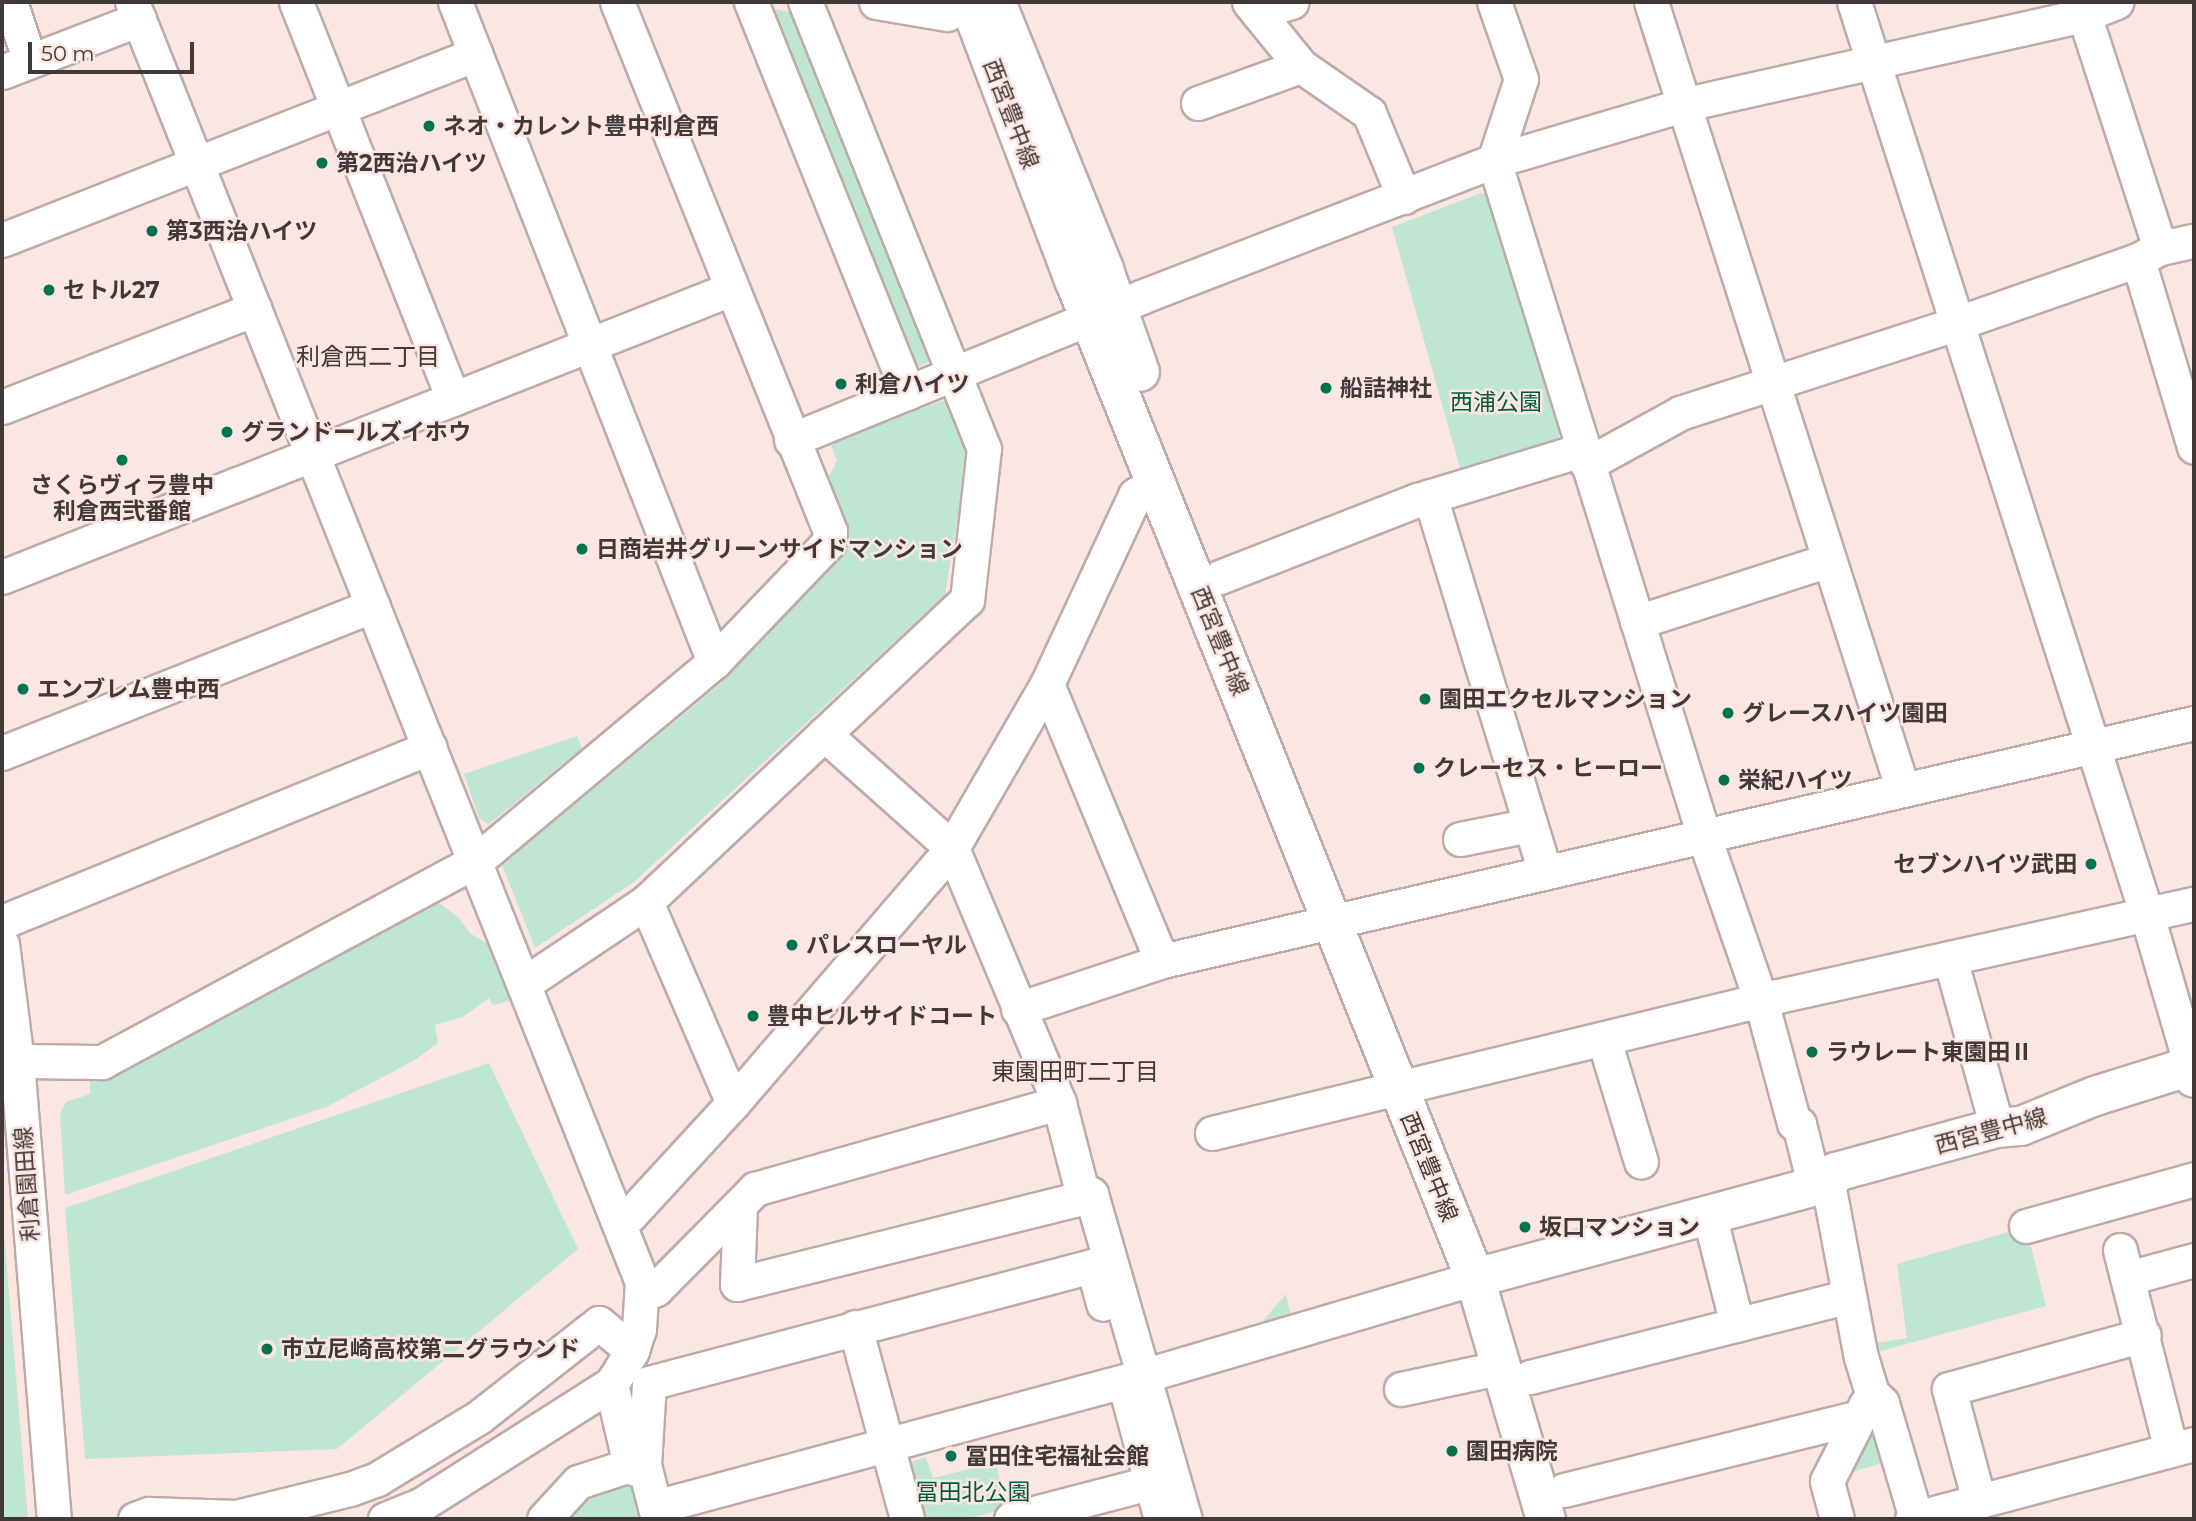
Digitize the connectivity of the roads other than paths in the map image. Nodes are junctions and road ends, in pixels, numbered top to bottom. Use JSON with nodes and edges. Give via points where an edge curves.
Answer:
{"nodes":[{"id":1,"x":10,"y":2,"type":"edge"},
{"id":2,"x":296,"y":2,"type":"edge"},
{"id":3,"x":455,"y":2,"type":"edge"},
{"id":4,"x":617,"y":2,"type":"edge"},
{"id":5,"x":751,"y":2,"type":"edge"},
{"id":6,"x":805,"y":2,"type":"edge"},
{"id":7,"x":876,"y":2,"type":"edge"},
{"id":8,"x":996,"y":2,"type":"edge"},
{"id":9,"x":1016,"y":2,"type":"edge"},
{"id":10,"x":1291,"y":2,"type":"edge"},
{"id":11,"x":1494,"y":2,"type":"edge"},
{"id":12,"x":1651,"y":2,"type":"edge"},
{"id":13,"x":1854,"y":2,"type":"edge"},
{"id":14,"x":2116,"y":2,"type":"edge"},
{"id":15,"x":953,"y":6,"type":"edge"},
{"id":16,"x":1254,"y":7,"type":"edge"},
{"id":17,"x":2082,"y":8,"type":"edge"},
{"id":18,"x":135,"y":10,"type":"edge"},
{"id":19,"x":476,"y":54,"type":"junction"},
{"id":20,"x":1871,"y":60,"type":"junction"},
{"id":21,"x":16,"y":66,"type":"edge"},
{"id":22,"x":1301,"y":66,"type":"junction"},
{"id":23,"x":1198,"y":103,"type":"dead end"},
{"id":24,"x":1686,"y":104,"type":"junction"},
{"id":25,"x":337,"y":107,"type":"junction"},
{"id":26,"x":1054,"y":147,"type":"junction"},
{"id":27,"x":1494,"y":161,"type":"junction"},
{"id":28,"x":197,"y":163,"type":"junction"},
{"id":29,"x":1404,"y":197,"type":"junction"},
{"id":30,"x":2,"y":240,"type":"edge"},
{"id":31,"x":2194,"y":241,"type":"edge"},
{"id":32,"x":2149,"y":254,"type":"junction"},
{"id":33,"x":730,"y":289,"type":"junction"},
{"id":34,"x":255,"y":309,"type":"junction"},
{"id":35,"x":1103,"y":314,"type":"junction"},
{"id":36,"x":1955,"y":324,"type":"junction"},
{"id":37,"x":590,"y":344,"type":"junction"},
{"id":38,"x":955,"y":374,"type":"junction"},
{"id":39,"x":1774,"y":382,"type":"junction"},
{"id":40,"x":908,"y":393,"type":"junction"},
{"id":41,"x":453,"y":399,"type":"junction"},
{"id":42,"x":2,"y":407,"type":"edge"},
{"id":43,"x":791,"y":440,"type":"junction"},
{"id":44,"x":2194,"y":447,"type":"edge"},
{"id":45,"x":313,"y":454,"type":"junction"},
{"id":46,"x":1585,"y":457,"type":"junction"},
{"id":47,"x":1157,"y":482,"type":"junction"},
{"id":48,"x":1430,"y":496,"type":"junction"},
{"id":49,"x":1829,"y":560,"type":"junction"},
{"id":50,"x":2,"y":577,"type":"edge"},
{"id":51,"x":1220,"y":577,"type":"junction"},
{"id":52,"x":373,"y":605,"type":"junction"},
{"id":53,"x":1637,"y":622,"type":"junction"},
{"id":54,"x":715,"y":662,"type":"junction"},
{"id":55,"x":1047,"y":684,"type":"junction"},
{"id":56,"x":2194,"y":723,"type":"edge"},
{"id":57,"x":824,"y":734,"type":"junction"},
{"id":58,"x":430,"y":747,"type":"junction"},
{"id":59,"x":2090,"y":748,"type":"junction"},
{"id":60,"x":2,"y":753,"type":"edge"},
{"id":61,"x":1902,"y":787,"type":"junction"},
{"id":62,"x":1530,"y":825,"type":"junction"},
{"id":63,"x":1704,"y":836,"type":"junction"},
{"id":64,"x":1460,"y":839,"type":"dead end"},
{"id":65,"x":952,"y":848,"type":"junction"},
{"id":66,"x":476,"y":861,"type":"junction"},
{"id":67,"x":1545,"y":873,"type":"junction"},
{"id":68,"x":646,"y":901,"type":"junction"},
{"id":69,"x":2194,"y":904,"type":"edge"},
{"id":70,"x":2147,"y":915,"type":"junction"},
{"id":71,"x":1344,"y":919,"type":"junction"},
{"id":72,"x":2,"y":922,"type":"edge"},
{"id":73,"x":2,"y":944,"type":"edge"},
{"id":74,"x":1950,"y":958,"type":"junction"},
{"id":75,"x":1162,"y":961,"type":"junction"},
{"id":76,"x":525,"y":983,"type":"junction"},
{"id":77,"x":1760,"y":1001,"type":"junction"},
{"id":78,"x":1018,"y":1009,"type":"junction"},
{"id":79,"x":1604,"y":1040,"type":"junction"},
{"id":80,"x":11,"y":1047,"type":"edge"},
{"id":81,"x":2193,"y":1072,"type":"edge"},
{"id":82,"x":1409,"y":1085,"type":"junction"},
{"id":83,"x":733,"y":1103,"type":"junction"},
{"id":84,"x":1059,"y":1103,"type":"junction"},
{"id":85,"x":1997,"y":1128,"type":"junction"},
{"id":86,"x":1212,"y":1133,"type":"dead end"},
{"id":87,"x":1641,"y":1162,"type":"dead end"},
{"id":88,"x":2194,"y":1179,"type":"edge"},
{"id":89,"x":1828,"y":1183,"type":"junction"},
{"id":90,"x":1081,"y":1188,"type":"junction"},
{"id":91,"x":740,"y":1206,"type":"junction"},
{"id":92,"x":1710,"y":1218,"type":"junction"},
{"id":93,"x":620,"y":1220,"type":"junction"},
{"id":94,"x":2026,"y":1226,"type":"dead end"},
{"id":95,"x":2194,"y":1260,"type":"edge"},
{"id":96,"x":1101,"y":1264,"type":"junction"},
{"id":97,"x":1486,"y":1276,"type":"junction"},
{"id":98,"x":643,"y":1294,"type":"junction"},
{"id":99,"x":1849,"y":1296,"type":"junction"},
{"id":100,"x":1737,"y":1325,"type":"junction"},
{"id":101,"x":855,"y":1327,"type":"junction"},
{"id":102,"x":2144,"y":1335,"type":"junction"},
{"id":103,"x":632,"y":1351,"type":"junction"},
{"id":104,"x":1484,"y":1371,"type":"dead end"},
{"id":105,"x":1530,"y":1377,"type":"junction"},
{"id":106,"x":1135,"y":1378,"type":"junction"},
{"id":107,"x":611,"y":1384,"type":"junction"},
{"id":108,"x":1401,"y":1389,"type":"dead end"},
{"id":109,"x":1866,"y":1405,"type":"junction"},
{"id":110,"x":887,"y":1444,"type":"junction"},
{"id":111,"x":2183,"y":1447,"type":"edge"},
{"id":112,"x":1163,"y":1480,"type":"junction"},
{"id":113,"x":648,"y":1493,"type":"edge"},
{"id":114,"x":1979,"y":1501,"type":"junction"},
{"id":115,"x":1560,"y":1509,"type":"edge"},
{"id":116,"x":424,"y":1512,"type":"edge"},
{"id":117,"x":1919,"y":1518,"type":"edge"},
{"id":118,"x":54,"y":1519,"type":"edge"},
{"id":119,"x":135,"y":1519,"type":"edge"},
{"id":120,"x":385,"y":1519,"type":"edge"},
{"id":121,"x":544,"y":1519,"type":"edge"},
{"id":122,"x":906,"y":1519,"type":"edge"},
{"id":123,"x":1011,"y":1519,"type":"edge"},
{"id":124,"x":1161,"y":1519,"type":"edge"},
{"id":125,"x":1185,"y":1519,"type":"edge"},
{"id":126,"x":1837,"y":1519,"type":"edge"}],
"edges":[{"from":1,"to":21,"type":"street"},
{"from":2,"to":25,"type":"street"},
{"from":3,"to":19,"type":"street"},
{"from":4,"to":33,"type":"street"},
{"from":5,"to":40,"type":"street"},
{"from":6,"to":38,"type":"street"},
{"from":7,"to":15,"type":"street"},
{"from":8,"to":26,"type":"main road","name":"西宮豊中線"},
{"from":9,"to":26,"type":"main road","via":[[1052,97]]},
{"from":10,"to":16,"type":"street"},
{"from":11,"to":27,"type":"street","via":[[1521,79]]},
{"from":12,"to":24,"type":"street"},
{"from":13,"to":20,"type":"street"},
{"from":14,"to":17,"type":"street"},
{"from":15,"to":35,"type":"main road","name":"西宮豊中線","via":[[972,78]]},
{"from":16,"to":22,"type":"street"},
{"from":17,"to":20,"type":"street"},
{"from":17,"to":32,"type":"street"},
{"from":18,"to":21,"type":"street"},
{"from":18,"to":28,"type":"street"},
{"from":19,"to":25,"type":"street"},
{"from":19,"to":37,"type":"street"},
{"from":20,"to":24,"type":"street"},
{"from":20,"to":36,"type":"street"},
{"from":22,"to":23,"type":"street"},
{"from":22,"to":29,"type":"street","via":[[1369,113]]},
{"from":24,"to":27,"type":"street"},
{"from":24,"to":39,"type":"street"},
{"from":25,"to":28,"type":"street"},
{"from":25,"to":41,"type":"street"},
{"from":26,"to":35,"type":"main road","name":"西宮豊中線"},
{"from":27,"to":29,"type":"street"},
{"from":27,"to":46,"type":"street"},
{"from":28,"to":30,"type":"street"},
{"from":28,"to":34,"type":"street"},
{"from":29,"to":35,"type":"street"},
{"from":31,"to":32,"type":"street"},
{"from":32,"to":36,"type":"street"},
{"from":32,"to":44,"type":"street"},
{"from":33,"to":37,"type":"street"},
{"from":33,"to":43,"type":"street"},
{"from":34,"to":42,"type":"street"},
{"from":34,"to":45,"type":"street"},
{"from":35,"to":38,"type":"street"},
{"from":35,"to":47,"type":"main road","name":"西宮豊中線"},
{"from":35,"to":51,"type":"main road","name":"西宮豊中線"},
{"from":36,"to":39,"type":"street"},
{"from":36,"to":59,"type":"street"},
{"from":37,"to":41,"type":"street"},
{"from":37,"to":54,"type":"street"},
{"from":38,"to":40,"type":"street"},
{"from":38,"to":57,"type":"street","via":[[984,449],[967,600]]},
{"from":39,"to":46,"type":"street","via":[[1680,413]]},
{"from":39,"to":49,"type":"street"},
{"from":40,"to":43,"type":"street"},
{"from":41,"to":45,"type":"street"},
{"from":43,"to":54,"type":"street","via":[[830,531],[829,542]]},
{"from":45,"to":50,"type":"street"},
{"from":45,"to":52,"type":"street"},
{"from":46,"to":48,"type":"street"},
{"from":46,"to":53,"type":"street"},
{"from":47,"to":55,"type":"street","via":[[1135,495]]},
{"from":47,"to":71,"type":"main road","name":"西宮豊中線"},
{"from":48,"to":51,"type":"street"},
{"from":48,"to":62,"type":"street"},
{"from":49,"to":53,"type":"street"},
{"from":49,"to":61,"type":"street"},
{"from":51,"to":71,"type":"main road","name":"西宮豊中線"},
{"from":52,"to":58,"type":"street"},
{"from":52,"to":60,"type":"street"},
{"from":53,"to":63,"type":"street"},
{"from":54,"to":66,"type":"street"},
{"from":55,"to":65,"type":"street"},
{"from":55,"to":75,"type":"street"},
{"from":56,"to":59,"type":"street"},
{"from":57,"to":65,"type":"street"},
{"from":57,"to":68,"type":"street"},
{"from":58,"to":66,"type":"street"},
{"from":58,"to":72,"type":"street"},
{"from":59,"to":61,"type":"street"},
{"from":59,"to":70,"type":"street"},
{"from":61,"to":63,"type":"street"},
{"from":62,"to":64,"type":"street"},
{"from":62,"to":67,"type":"street"},
{"from":63,"to":67,"type":"street"},
{"from":63,"to":77,"type":"street"},
{"from":65,"to":78,"type":"street"},
{"from":65,"to":83,"type":"street"},
{"from":66,"to":76,"type":"street"},
{"from":66,"to":80,"type":"street","via":[[102,1062]]},
{"from":67,"to":71,"type":"street"},
{"from":68,"to":76,"type":"street"},
{"from":68,"to":83,"type":"street"},
{"from":69,"to":70,"type":"street"},
{"from":70,"to":74,"type":"street"},
{"from":70,"to":81,"type":"street"},
{"from":71,"to":75,"type":"street"},
{"from":71,"to":82,"type":"main road","name":"西宮豊中線"},
{"from":73,"to":80,"type":"street","name":"利倉園田線"},
{"from":74,"to":77,"type":"street"},
{"from":74,"to":85,"type":"street"},
{"from":75,"to":78,"type":"street"},
{"from":76,"to":93,"type":"street"},
{"from":77,"to":79,"type":"street"},
{"from":77,"to":89,"type":"street","via":[[1810,1167]]},
{"from":78,"to":84,"type":"street"},
{"from":79,"to":82,"type":"street"},
{"from":79,"to":87,"type":"street"},
{"from":80,"to":118,"type":"street","name":"利倉園田線"},
{"from":81,"to":85,"type":"main road","name":"西宮豊中線","via":[[2095,1096],[2050,1118]]},
{"from":82,"to":86,"type":"street"},
{"from":82,"to":97,"type":"main road","name":"西宮豊中線"},
{"from":83,"to":93,"type":"street","via":[[630,1215]]},
{"from":84,"to":90,"type":"street"},
{"from":84,"to":91,"type":"street","via":[[755,1189]]},
{"from":85,"to":89,"type":"main road","name":"西宮豊中線","via":[[1836,1172]]},
{"from":88,"to":94,"type":"street"},
{"from":89,"to":92,"type":"main road","name":"西宮豊中線"},
{"from":89,"to":99,"type":"street"},
{"from":90,"to":91,"type":"street","via":[[1074,1200],[737,1284]]},
{"from":90,"to":96,"type":"street","via":[[1091,1194]]},
{"from":91,"to":98,"type":"street","via":[[656,1289]]},
{"from":92,"to":97,"type":"main road","name":"西宮豊中線"},
{"from":92,"to":100,"type":"street"},
{"from":93,"to":98,"type":"street"},
{"from":95,"to":102,"type":"street","via":[[2124,1264]]},
{"from":96,"to":101,"type":"street"},
{"from":96,"to":106,"type":"street"},
{"from":97,"to":105,"type":"main road","name":"西宮豊中線"},
{"from":97,"to":106,"type":"street"},
{"from":97,"to":115,"type":"main road","name":"西宮豊中線"},
{"from":98,"to":103,"type":"street"},
{"from":99,"to":100,"type":"street"},
{"from":99,"to":109,"type":"street"},
{"from":100,"to":105,"type":"street"},
{"from":101,"to":110,"type":"street"},
{"from":101,"to":113,"type":"street","via":[[649,1383],[644,1438]]},
{"from":102,"to":111,"type":"street"},
{"from":102,"to":114,"type":"street","via":[[1949,1389]]},
{"from":103,"to":107,"type":"street"},
{"from":103,"to":119,"type":"street","via":[[599,1323],[479,1417],[377,1479],[350,1489],[236,1517],[149,1514]]},
{"from":104,"to":108,"type":"street"},
{"from":105,"to":115,"type":"main road","name":"西宮豊中線"},
{"from":106,"to":110,"type":"street"},
{"from":106,"to":112,"type":"street"},
{"from":107,"to":113,"type":"street"},
{"from":107,"to":116,"type":"street"},
{"from":109,"to":115,"type":"street"},
{"from":109,"to":117,"type":"street","via":[[1882,1403]]},
{"from":109,"to":126,"type":"street","via":[[1827,1481]]},
{"from":110,"to":113,"type":"street"},
{"from":110,"to":122,"type":"street"},
{"from":111,"to":114,"type":"street"},
{"from":112,"to":123,"type":"street"},
{"from":112,"to":124,"type":"street"},
{"from":112,"to":125,"type":"street"},
{"from":113,"to":121,"type":"street","via":[[578,1482]]},
{"from":114,"to":117,"type":"street"},
{"from":116,"to":120,"type":"street"}]}
